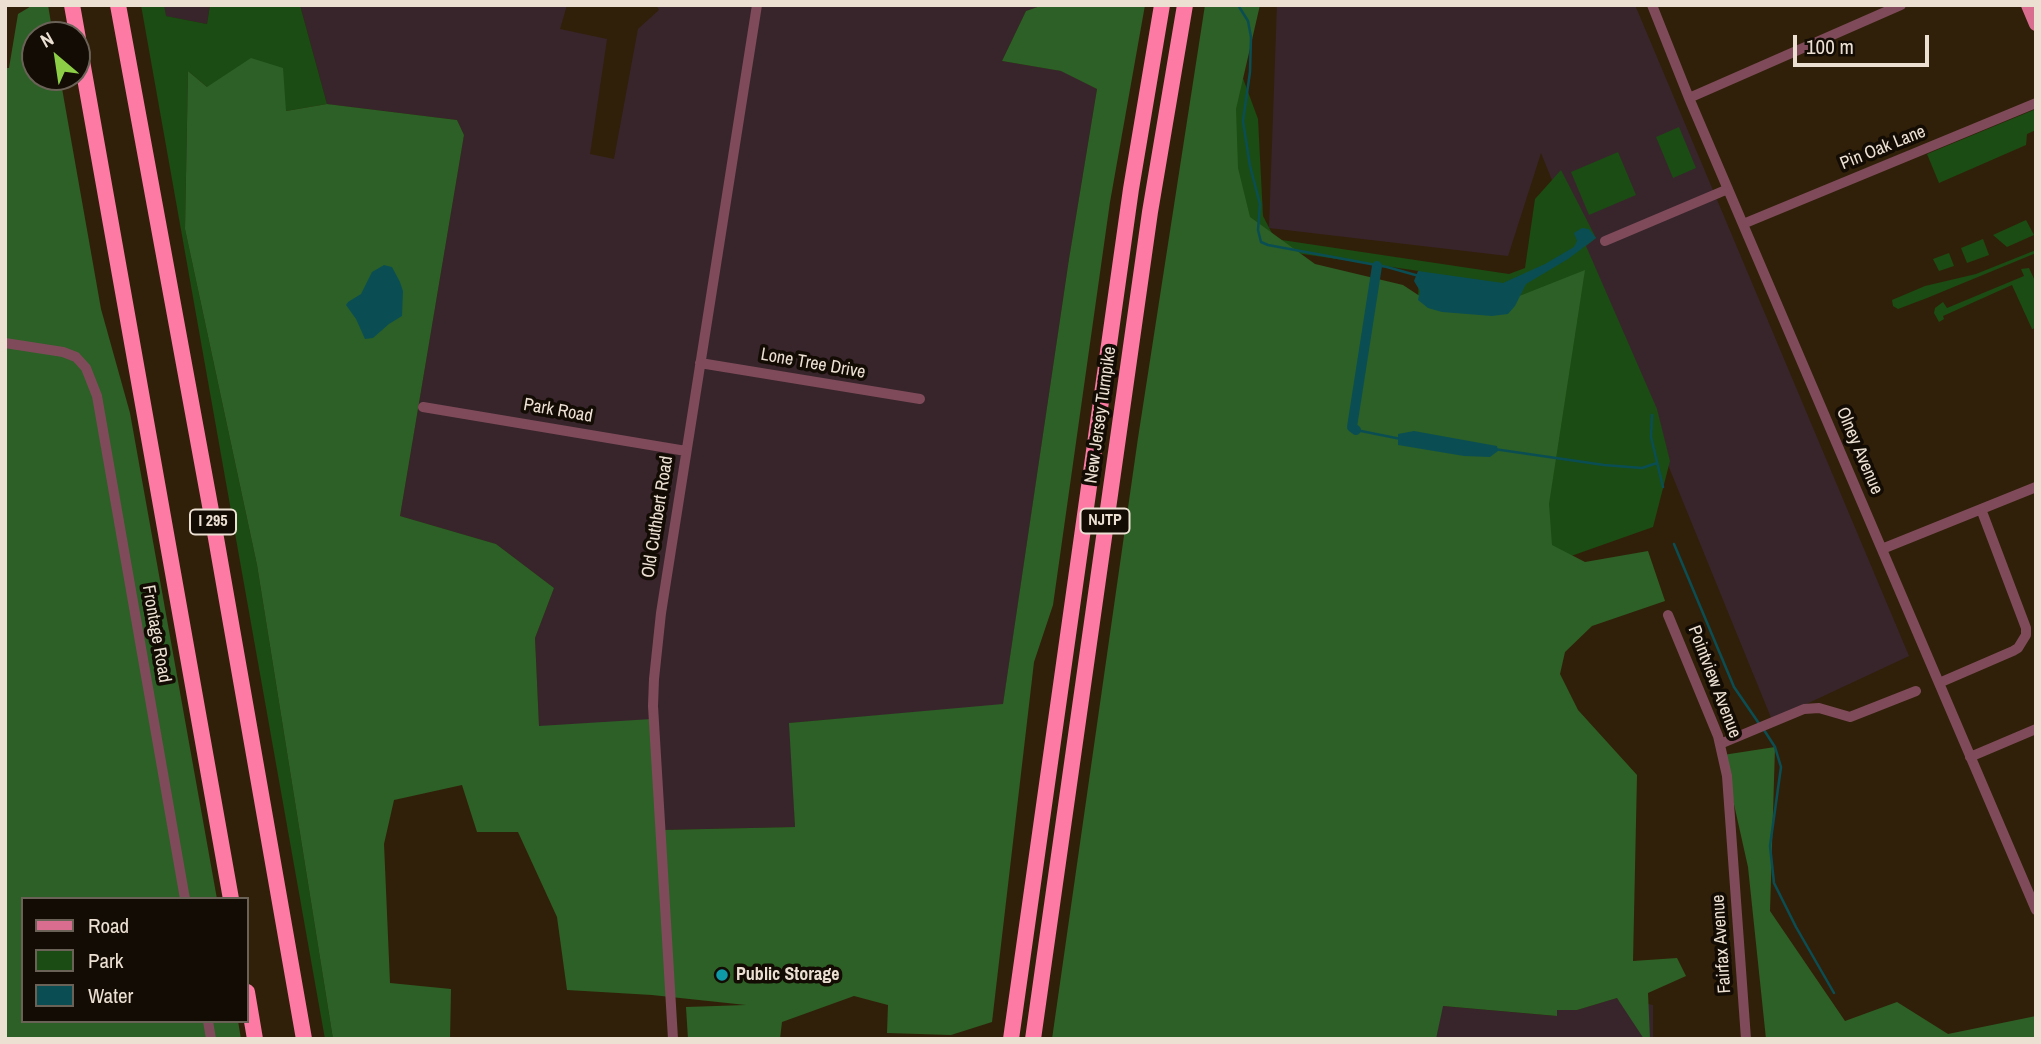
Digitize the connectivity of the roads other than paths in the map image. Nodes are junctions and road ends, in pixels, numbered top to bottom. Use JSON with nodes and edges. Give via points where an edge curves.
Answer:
{"nodes":[{"id":1,"x":72,"y":5,"type":"edge"},
{"id":2,"x":118,"y":5,"type":"edge"},
{"id":3,"x":757,"y":5,"type":"edge"},
{"id":4,"x":1162,"y":5,"type":"edge"},
{"id":5,"x":1185,"y":5,"type":"edge"},
{"id":6,"x":1652,"y":5,"type":"edge"},
{"id":7,"x":1901,"y":5,"type":"edge"},
{"id":8,"x":1689,"y":98,"type":"junction"},
{"id":9,"x":2036,"y":103,"type":"edge"},
{"id":10,"x":1728,"y":189,"type":"junction"},
{"id":11,"x":1743,"y":224,"type":"junction"},
{"id":12,"x":1605,"y":240,"type":"dead end"},
{"id":13,"x":5,"y":343,"type":"edge"},
{"id":14,"x":700,"y":363,"type":"junction"},
{"id":15,"x":920,"y":399,"type":"dead end"},
{"id":16,"x":423,"y":407,"type":"dead end"},
{"id":17,"x":687,"y":451,"type":"junction"},
{"id":18,"x":2036,"y":486,"type":"edge"},
{"id":19,"x":1981,"y":509,"type":"junction"},
{"id":20,"x":1882,"y":549,"type":"junction"},
{"id":21,"x":1668,"y":615,"type":"dead end"},
{"id":22,"x":1939,"y":683,"type":"junction"},
{"id":23,"x":1916,"y":691,"type":"dead end"},
{"id":24,"x":2036,"y":729,"type":"edge"},
{"id":25,"x":1720,"y":744,"type":"junction"},
{"id":26,"x":1970,"y":757,"type":"junction"},
{"id":27,"x":1732,"y":846,"type":"joint"},
{"id":28,"x":186,"y":897,"type":"edge"},
{"id":29,"x":230,"y":897,"type":"edge"},
{"id":30,"x":281,"y":909,"type":"junction"},
{"id":31,"x":2036,"y":910,"type":"edge"},
{"id":32,"x":248,"y":998,"type":"edge"},
{"id":33,"x":248,"y":1018,"type":"edge"},
{"id":34,"x":250,"y":1039,"type":"edge"},
{"id":35,"x":255,"y":1039,"type":"edge"},
{"id":36,"x":304,"y":1039,"type":"edge"},
{"id":37,"x":312,"y":1039,"type":"edge"},
{"id":38,"x":673,"y":1039,"type":"edge"},
{"id":39,"x":1011,"y":1039,"type":"edge"},
{"id":40,"x":1032,"y":1039,"type":"edge"},
{"id":41,"x":1746,"y":1039,"type":"edge"}],
"edges":[{"from":1,"to":29,"type":"highway","number":"I 295"},
{"from":2,"to":30,"type":"highway","number":"I 295"},
{"from":3,"to":14,"type":"street","name":"Old Cuthbert Road"},
{"from":4,"to":39,"type":"highway","name":"New Jersey Turnpike","number":"NJTP","via":[[1131,189]]},
{"from":5,"to":40,"type":"highway","name":"New Jersey Turnpike","number":"NJTP","via":[[1150,212]]},
{"from":6,"to":8,"type":"street","name":"Olney Avenue"},
{"from":7,"to":8,"type":"street"},
{"from":8,"to":10,"type":"street","name":"Olney Avenue"},
{"from":9,"to":11,"type":"street","name":"Pin Oak Lane"},
{"from":10,"to":11,"type":"street","name":"Olney Avenue"},
{"from":10,"to":12,"type":"street"},
{"from":11,"to":20,"type":"street","name":"Olney Avenue"},
{"from":13,"to":28,"type":"street","name":"Frontage Road","via":[[76,356],[97,396]]},
{"from":14,"to":15,"type":"street","name":"Lone Tree Drive"},
{"from":14,"to":17,"type":"street","name":"Old Cuthbert Road"},
{"from":16,"to":17,"type":"street","name":"Park Road"},
{"from":17,"to":38,"type":"street","name":"Old Cuthbert Road","via":[[661,613],[653,706]]},
{"from":18,"to":19,"type":"street"},
{"from":19,"to":20,"type":"street"},
{"from":19,"to":22,"type":"street","via":[[2026,635],[2013,651]]},
{"from":20,"to":22,"type":"street","name":"Olney Avenue"},
{"from":21,"to":25,"type":"street","name":"Pointview Avenue"},
{"from":22,"to":26,"type":"street","name":"Olney Avenue"},
{"from":23,"to":25,"type":"street","via":[[1860,714],[1804,709]]},
{"from":24,"to":26,"type":"street"},
{"from":25,"to":27,"type":"street","name":"Pointview Avenue"},
{"from":26,"to":31,"type":"street","name":"Olney Avenue"},
{"from":27,"to":41,"type":"street","name":"Fairfax Avenue"},
{"from":30,"to":36,"type":"highway","number":"I 295"},
{"from":30,"to":37,"type":"highway"},
{"from":32,"to":35,"type":"highway"},
{"from":33,"to":34,"type":"highway"}]}
